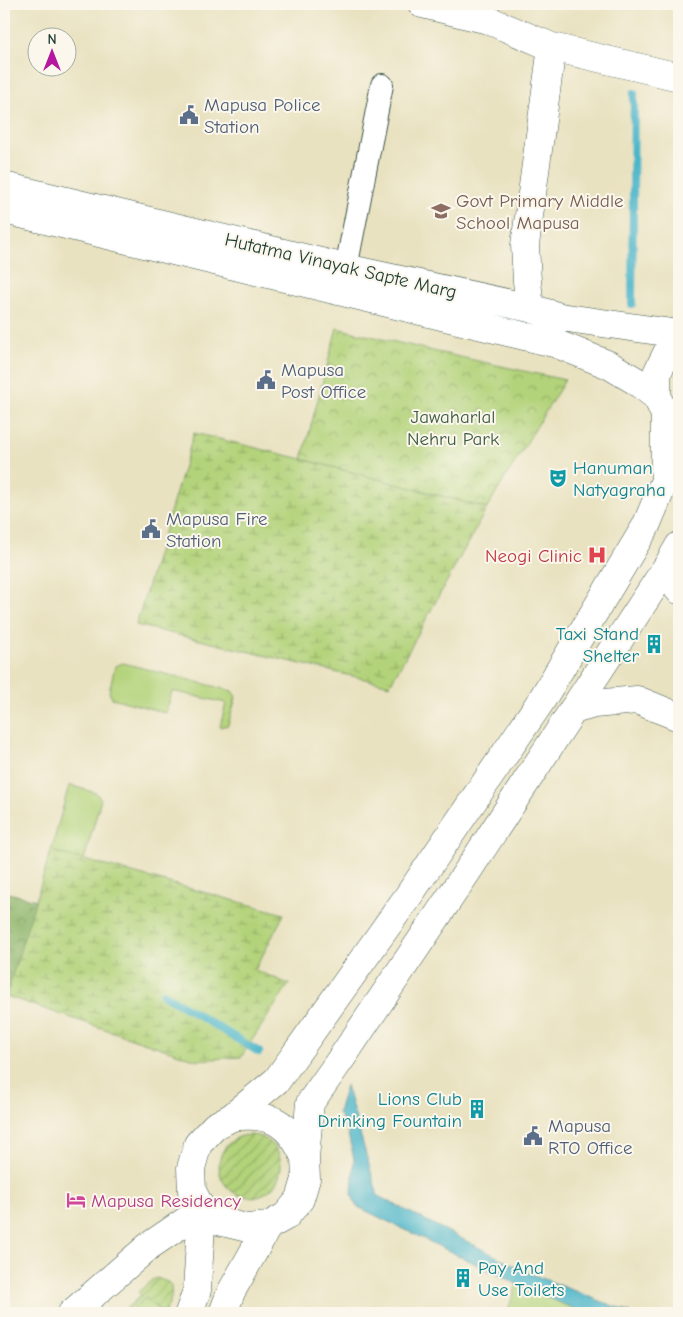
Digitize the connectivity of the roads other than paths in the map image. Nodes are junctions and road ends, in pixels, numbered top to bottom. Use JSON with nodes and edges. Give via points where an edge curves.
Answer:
{"nodes":[{"id":1,"x":422,"y":4,"type":"edge"},
{"id":2,"x":490,"y":12,"type":"edge"},
{"id":3,"x":552,"y":48,"type":"junction"},
{"id":4,"x":679,"y":77,"type":"edge"},
{"id":5,"x":382,"y":85,"type":"dead end"},
{"id":6,"x":4,"y":186,"type":"edge"},
{"id":7,"x":4,"y":210,"type":"edge"},
{"id":8,"x":346,"y":268,"type":"junction"},
{"id":9,"x":530,"y":308,"type":"junction"},
{"id":10,"x":679,"y":334,"type":"edge"},
{"id":11,"x":679,"y":342,"type":"edge"},
{"id":12,"x":667,"y":414,"type":"edge"},
{"id":13,"x":674,"y":556,"type":"edge"},
{"id":14,"x":679,"y":590,"type":"edge"},
{"id":15,"x":573,"y":710,"type":"junction"},
{"id":16,"x":679,"y":717,"type":"edge"},
{"id":17,"x":232,"y":1117,"type":"junction"},
{"id":18,"x":305,"y":1158,"type":"junction"},
{"id":19,"x":202,"y":1210,"type":"junction"},
{"id":20,"x":268,"y":1226,"type":"junction"},
{"id":21,"x":72,"y":1313,"type":"edge"},
{"id":22,"x":189,"y":1313,"type":"edge"},
{"id":23,"x":223,"y":1313,"type":"edge"}],
"edges":[{"from":1,"to":2,"type":"main road"},
{"from":2,"to":3,"type":"main road"},
{"from":3,"to":4,"type":"main road"},
{"from":3,"to":9,"type":"main road","via":[[525,245]]},
{"from":5,"to":8,"type":"street"},
{"from":6,"to":8,"type":"main road","name":"Hutatma Vinayak Sapte Marg"},
{"from":7,"to":12,"type":"main road","name":"Hutatma Vinayak Sapte Marg","via":[[558,344],[609,365],[636,381]]},
{"from":8,"to":9,"type":"main road","name":"Hutatma Vinayak Sapte Marg"},
{"from":9,"to":10,"type":"main road","name":"Hutatma Vinayak Sapte Marg","via":[[560,316]]},
{"from":11,"to":12,"type":"main road","via":[[668,351],[657,373]]},
{"from":12,"to":17,"type":"main road","via":[[665,480],[646,526],[541,701],[409,895],[277,1080]]},
{"from":13,"to":14,"type":"main road","via":[[673,582]]},
{"from":13,"to":15,"type":"main road"},
{"from":15,"to":16,"type":"main road","via":[[594,704],[637,700]]},
{"from":15,"to":18,"type":"main road","via":[[310,1103]]},
{"from":17,"to":18,"type":"main road","via":[[259,1116],[285,1127],[298,1141]]},
{"from":17,"to":19,"type":"main road","via":[[215,1126],[198,1144],[191,1168],[192,1191]]},
{"from":18,"to":20,"type":"main road","via":[[306,1179],[300,1199],[286,1216]]},
{"from":19,"to":20,"type":"main road","via":[[222,1222],[247,1228]]},
{"from":19,"to":21,"type":"main road","via":[[149,1246]]},
{"from":19,"to":22,"type":"main road","via":[[197,1290]]},
{"from":20,"to":23,"type":"main road","via":[[231,1292]]}]}
